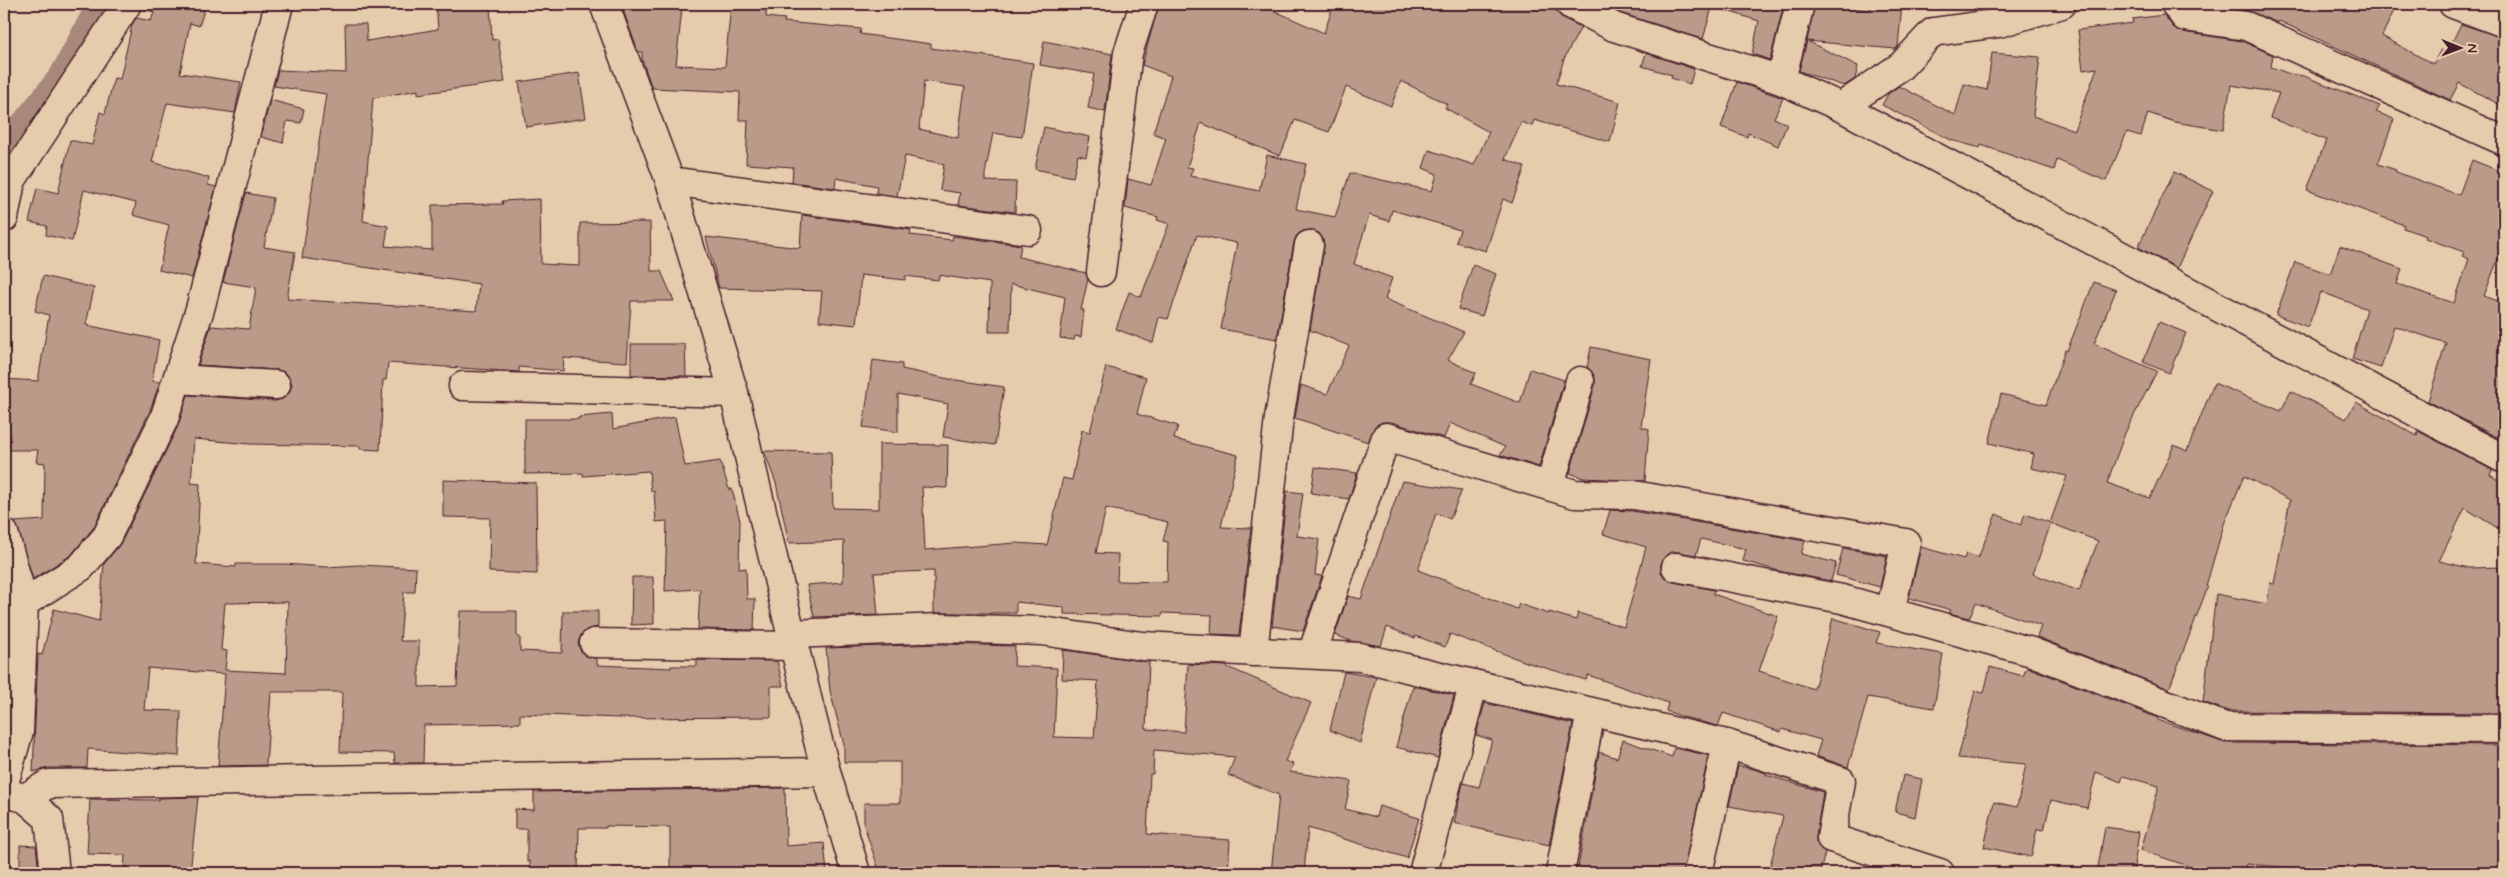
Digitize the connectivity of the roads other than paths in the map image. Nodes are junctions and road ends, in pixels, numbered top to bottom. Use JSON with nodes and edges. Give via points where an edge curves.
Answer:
{"nodes":[{"id":1,"x":127,"y":4,"type":"edge"},
{"id":2,"x":279,"y":4,"type":"edge"},
{"id":3,"x":604,"y":4,"type":"edge"},
{"id":4,"x":1144,"y":4,"type":"edge"},
{"id":5,"x":1570,"y":4,"type":"edge"},
{"id":6,"x":1800,"y":4,"type":"edge"},
{"id":7,"x":2062,"y":4,"type":"edge"},
{"id":8,"x":2175,"y":4,"type":"edge"},
{"id":9,"x":2453,"y":4,"type":"edge"},
{"id":10,"x":1616,"y":15,"type":"edge"},
{"id":11,"x":2504,"y":23,"type":"edge"},
{"id":12,"x":1781,"y":80,"type":"junction"},
{"id":13,"x":1841,"y":106,"type":"junction"},
{"id":14,"x":2504,"y":141,"type":"edge"},
{"id":15,"x":670,"y":181,"type":"junction"},
{"id":16,"x":4,"y":218,"type":"edge"},
{"id":17,"x":1028,"y":230,"type":"dead end"},
{"id":18,"x":1309,"y":245,"type":"dead end"},
{"id":19,"x":1101,"y":272,"type":"dead end"},
{"id":20,"x":177,"y":379,"type":"junction"},
{"id":21,"x":1580,"y":381,"type":"dead end"},
{"id":22,"x":276,"y":385,"type":"dead end"},
{"id":23,"x":463,"y":386,"type":"dead end"},
{"id":24,"x":734,"y":393,"type":"junction"},
{"id":25,"x":2504,"y":459,"type":"edge"},
{"id":26,"x":1550,"y":486,"type":"junction"},
{"id":27,"x":4,"y":533,"type":"edge"},
{"id":28,"x":1676,"y":567,"type":"dead end"},
{"id":29,"x":24,"y":603,"type":"junction"},
{"id":30,"x":1890,"y":612,"type":"junction"},
{"id":31,"x":792,"y":640,"type":"junction"},
{"id":32,"x":594,"y":643,"type":"dead end"},
{"id":33,"x":1253,"y":652,"type":"junction"},
{"id":34,"x":1312,"y":654,"type":"junction"},
{"id":35,"x":1473,"y":686,"type":"junction"},
{"id":36,"x":1591,"y":712,"type":"junction"},
{"id":37,"x":2504,"y":729,"type":"edge"},
{"id":38,"x":1727,"y":744,"type":"junction"},
{"id":39,"x":826,"y":772,"type":"junction"},
{"id":40,"x":11,"y":792,"type":"edge"},
{"id":41,"x":54,"y":873,"type":"edge"},
{"id":42,"x":856,"y":873,"type":"edge"},
{"id":43,"x":1423,"y":873,"type":"edge"},
{"id":44,"x":1560,"y":873,"type":"edge"},
{"id":45,"x":1698,"y":873,"type":"edge"},
{"id":46,"x":1940,"y":873,"type":"edge"}],
"edges":[{"from":1,"to":16,"type":"street","via":[[11,181]]},
{"from":2,"to":20,"type":"street","via":[[200,309]]},
{"from":3,"to":15,"type":"street"},
{"from":4,"to":19,"type":"street","via":[[1128,53]]},
{"from":5,"to":10,"type":"street"},
{"from":6,"to":12,"type":"street"},
{"from":7,"to":13,"type":"street","via":[[1999,23],[1933,32],[1901,66]]},
{"from":8,"to":14,"type":"street","via":[[2184,17],[2246,26]]},
{"from":9,"to":11,"type":"street"},
{"from":10,"to":12,"type":"street"},
{"from":12,"to":13,"type":"street"},
{"from":13,"to":25,"type":"street"},
{"from":15,"to":17,"type":"street"},
{"from":15,"to":24,"type":"street"},
{"from":18,"to":33,"type":"street","via":[[1279,418]]},
{"from":20,"to":22,"type":"street"},
{"from":20,"to":29,"type":"street","via":[[164,419],[107,536],[81,567]]},
{"from":21,"to":26,"type":"street"},
{"from":23,"to":24,"type":"street"},
{"from":24,"to":31,"type":"street"},
{"from":26,"to":30,"type":"street","via":[[1575,494],[1634,495],[1906,543]]},
{"from":26,"to":34,"type":"street","via":[[1386,437]]},
{"from":27,"to":29,"type":"street"},
{"from":28,"to":30,"type":"street","via":[[1842,599]]},
{"from":29,"to":40,"type":"street","via":[[19,731]]},
{"from":30,"to":37,"type":"street","via":[[2032,652],[2225,727]]},
{"from":31,"to":32,"type":"street"},
{"from":31,"to":33,"type":"street","via":[[941,628],[1042,631],[1142,646]]},
{"from":31,"to":39,"type":"street"},
{"from":33,"to":34,"type":"street"},
{"from":34,"to":35,"type":"street","via":[[1360,658]]},
{"from":35,"to":36,"type":"street"},
{"from":35,"to":43,"type":"street"},
{"from":36,"to":38,"type":"street"},
{"from":36,"to":44,"type":"street"},
{"from":38,"to":45,"type":"street"},
{"from":38,"to":46,"type":"street","via":[[1841,781],[1831,838]]},
{"from":39,"to":40,"type":"street","via":[[48,784]]},
{"from":39,"to":42,"type":"street"},
{"from":40,"to":41,"type":"street","via":[[49,819]]}]}
